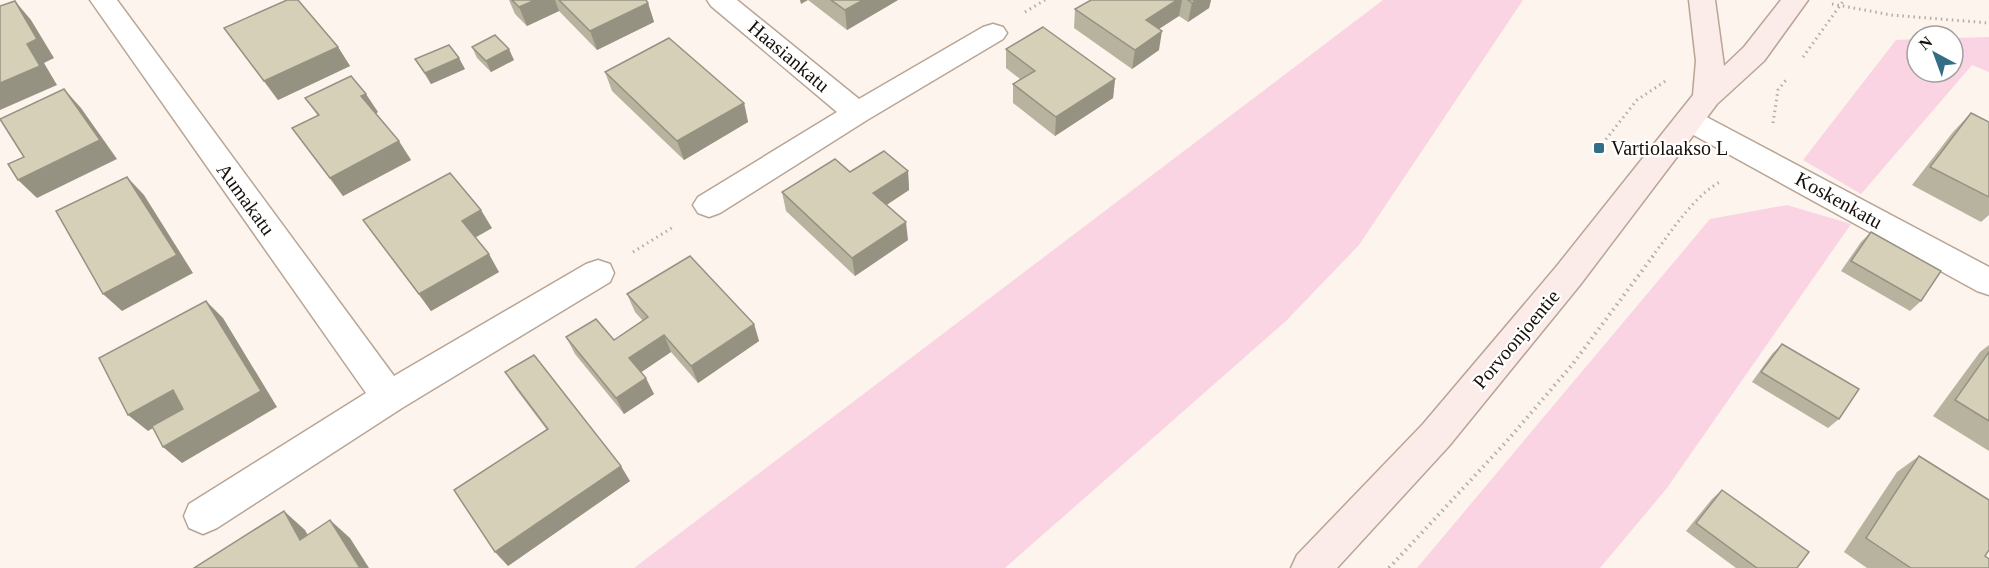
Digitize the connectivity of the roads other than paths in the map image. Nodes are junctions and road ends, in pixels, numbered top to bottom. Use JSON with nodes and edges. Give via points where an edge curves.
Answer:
{"nodes":[{"id":1,"x":104,"y":0,"type":"edge"},
{"id":2,"x":720,"y":0,"type":"edge"},
{"id":3,"x":1702,"y":0,"type":"edge"},
{"id":4,"x":1795,"y":0,"type":"edge"},
{"id":5,"x":993,"y":33,"type":"dead end"},
{"id":6,"x":1698,"y":108,"type":"junction"},
{"id":7,"x":857,"y":113,"type":"junction"},
{"id":8,"x":709,"y":205,"type":"road end"},
{"id":9,"x":598,"y":273,"type":"road end"},
{"id":10,"x":1989,"y":282,"type":"edge"},
{"id":11,"x":389,"y":397,"type":"junction"},
{"id":12,"x":203,"y":516,"type":"dead end"},
{"id":13,"x":1311,"y":568,"type":"edge"}],
"edges":[{"from":1,"to":11,"type":"street","name":"Aumakatu"},
{"from":2,"to":7,"type":"street","name":"Haasiankatu"},
{"from":3,"to":6,"type":"street","via":[[1710,61]]},
{"from":4,"to":6,"type":"street","name":"Porvoonjoentie","via":[[1754,54]]},
{"from":5,"to":7,"type":"street"},
{"from":6,"to":10,"type":"street","name":"Koskenkatu","via":[[1759,156]]},
{"from":6,"to":13,"type":"street","name":"Porvoonjoentie","via":[[1568,276],[1436,435]]},
{"from":7,"to":8,"type":"street"},
{"from":9,"to":11,"type":"street"},
{"from":11,"to":12,"type":"street"}]}
